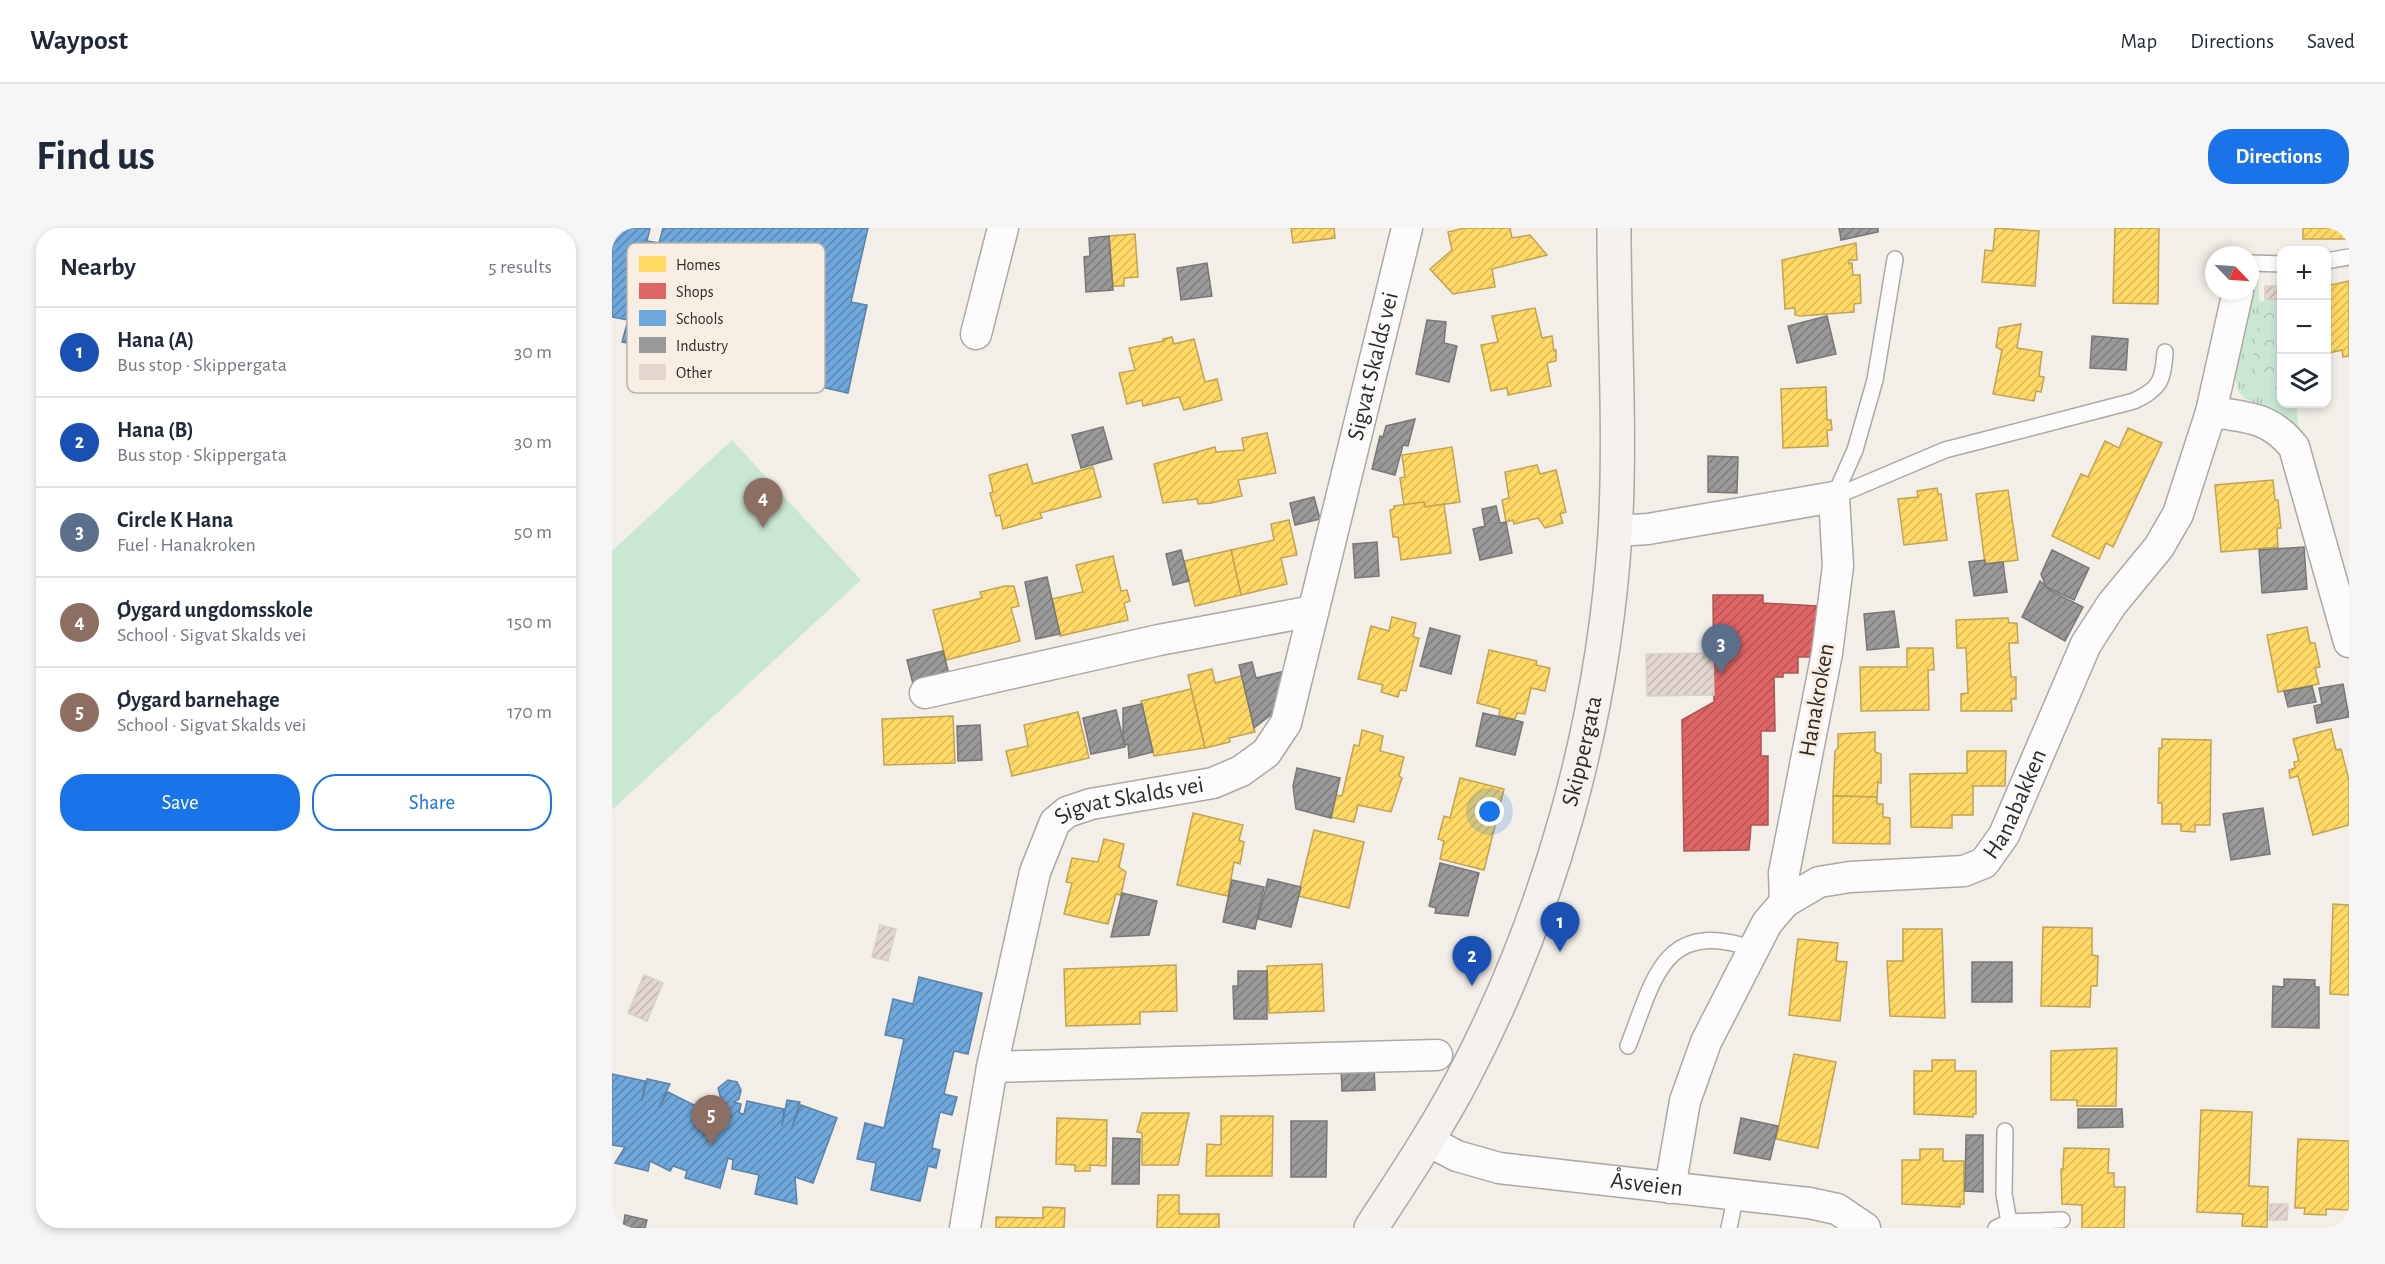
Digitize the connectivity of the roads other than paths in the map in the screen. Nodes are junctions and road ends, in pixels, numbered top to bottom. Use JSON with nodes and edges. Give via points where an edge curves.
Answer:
{"nodes":[{"id":1,"x":1003,"y":228,"type":"edge"},
{"id":2,"x":1407,"y":228,"type":"edge"},
{"id":3,"x":1614,"y":228,"type":"edge"},
{"id":4,"x":2349,"y":257,"type":"edge"},
{"id":5,"x":1895,"y":259,"type":"dead end"},
{"id":6,"x":2331,"y":260,"type":"edge"},
{"id":7,"x":2259,"y":263,"type":"edge"},
{"id":8,"x":2277,"y":264,"type":"edge"},
{"id":9,"x":2236,"y":300,"type":"edge"},
{"id":10,"x":976,"y":334,"type":"dead end"},
{"id":11,"x":2165,"y":352,"type":"dead end"},
{"id":12,"x":2211,"y":412,"type":"junction"},
{"id":13,"x":1834,"y":497,"type":"junction"},
{"id":14,"x":1615,"y":531,"type":"junction"},
{"id":15,"x":1314,"y":610,"type":"junction"},
{"id":16,"x":2349,"y":642,"type":"edge"},
{"id":17,"x":925,"y":693,"type":"dead end"},
{"id":18,"x":1785,"y":902,"type":"junction"},
{"id":19,"x":1754,"y":949,"type":"junction"},
{"id":20,"x":1628,"y":1046,"type":"dead end"},
{"id":21,"x":1437,"y":1055,"type":"dead end"},
{"id":22,"x":992,"y":1066,"type":"junction"},
{"id":23,"x":2005,"y":1131,"type":"dead end"},
{"id":24,"x":1428,"y":1141,"type":"junction"},
{"id":25,"x":1670,"y":1188,"type":"junction"},
{"id":26,"x":1736,"y":1194,"type":"junction"},
{"id":27,"x":2062,"y":1220,"type":"dead end"},
{"id":28,"x":2002,"y":1225,"type":"edge"},
{"id":29,"x":964,"y":1228,"type":"edge"},
{"id":30,"x":1371,"y":1228,"type":"edge"},
{"id":31,"x":1729,"y":1228,"type":"edge"},
{"id":32,"x":1864,"y":1228,"type":"edge"}],
"edges":[{"from":1,"to":10,"type":"street"},
{"from":2,"to":15,"type":"street","name":"Sigvat Skalds vei"},
{"from":3,"to":14,"type":"main road","name":"Skippergata"},
{"from":4,"to":6,"type":"lane"},
{"from":5,"to":13,"type":"lane","name":"Hanakroken","via":[[1875,380],[1855,450]]},
{"from":7,"to":8,"type":"lane"},
{"from":9,"to":12,"type":"street","name":"Hanabakken"},
{"from":11,"to":13,"type":"lane","via":[[2160,383],[2149,394],[1945,450]]},
{"from":12,"to":16,"type":"street","via":[[2259,419],[2281,430],[2294,447]]},
{"from":12,"to":18,"type":"street","name":"Hanabakken","via":[[2178,514],[2159,547],[2112,604],[2086,644],[2004,835],[1984,863],[1964,871],[1819,882]]},
{"from":13,"to":14,"type":"street","via":[[1648,529]]},
{"from":13,"to":18,"type":"street","name":"Hanakroken","via":[[1838,566],[1827,653],[1784,873]]},
{"from":14,"to":24,"type":"main road","name":"Skippergata","via":[[1590,717],[1564,832],[1497,1009]]},
{"from":15,"to":17,"type":"street","via":[[1159,640]]},
{"from":15,"to":22,"type":"street","name":"Sigvat Skalds vei","via":[[1286,723],[1266,753],[1241,771],[1214,783],[1091,804],[1067,812],[1055,822],[1035,872]]},
{"from":18,"to":19,"type":"street","name":"Hanabakken","via":[[1767,923]]},
{"from":19,"to":20,"type":"lane","via":[[1733,942],[1701,940],[1666,958],[1656,973]]},
{"from":19,"to":25,"type":"street","name":"Hanabakken","via":[[1706,1042],[1685,1101]]},
{"from":21,"to":22,"type":"street"},
{"from":22,"to":29,"type":"street","name":"Sigvat Skalds vei"},
{"from":23,"to":28,"type":"lane"},
{"from":24,"to":25,"type":"street","name":"Åsveien","via":[[1457,1156],[1499,1168]]},
{"from":24,"to":30,"type":"main road","name":"Skippergata"},
{"from":25,"to":26,"type":"street","name":"Åsveien"},
{"from":26,"to":31,"type":"lane"},
{"from":26,"to":32,"type":"street","name":"Åsveien","via":[[1837,1209]]},
{"from":27,"to":28,"type":"lane"}]}
